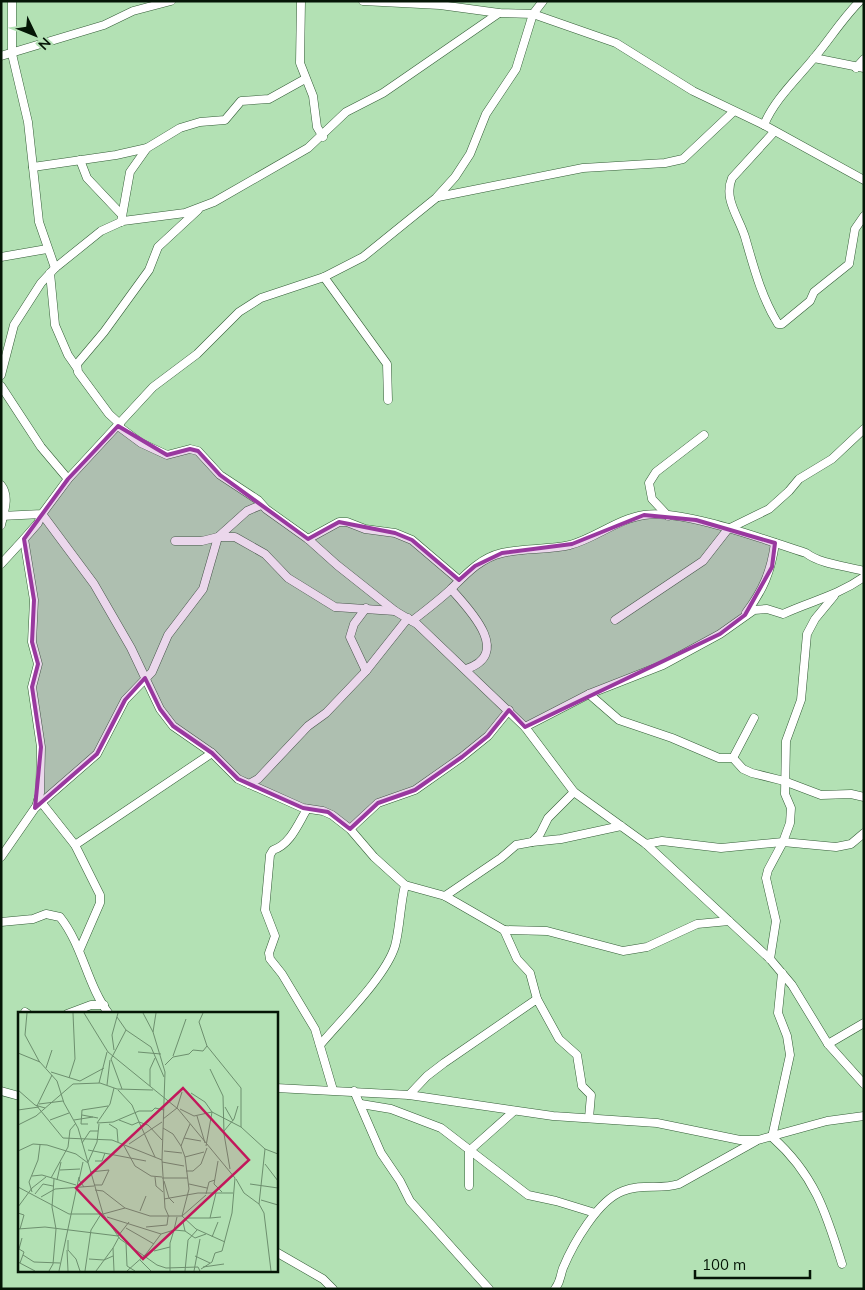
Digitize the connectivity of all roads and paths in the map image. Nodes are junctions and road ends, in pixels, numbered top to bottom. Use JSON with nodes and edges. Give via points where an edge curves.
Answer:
{"nodes":[{"id":1,"x":12,"y":1,"type":"edge"},
{"id":2,"x":171,"y":1,"type":"edge"},
{"id":3,"x":301,"y":1,"type":"edge"},
{"id":4,"x":363,"y":1,"type":"edge"},
{"id":5,"x":541,"y":2,"type":"edge"},
{"id":6,"x":860,"y":3,"type":"edge"},
{"id":7,"x":499,"y":13,"type":"junction"},
{"id":8,"x":533,"y":14,"type":"junction"},
{"id":9,"x":12,"y":54,"type":"junction"},
{"id":10,"x":1,"y":56,"type":"edge"},
{"id":11,"x":814,"y":58,"type":"junction"},
{"id":12,"x":864,"y":59,"type":"edge"},
{"id":13,"x":860,"y":68,"type":"edge"},
{"id":14,"x":305,"y":79,"type":"junction"},
{"id":15,"x":733,"y":112,"type":"junction"},
{"id":16,"x":764,"y":126,"type":"junction"},
{"id":17,"x":774,"y":132,"type":"junction"},
{"id":18,"x":323,"y":137,"type":"junction"},
{"id":19,"x":147,"y":148,"type":"junction"},
{"id":20,"x":80,"y":160,"type":"junction"},
{"id":21,"x":34,"y":167,"type":"junction"},
{"id":22,"x":864,"y":180,"type":"edge"},
{"id":23,"x":436,"y":198,"type":"junction"},
{"id":24,"x":200,"y":209,"type":"junction"},
{"id":25,"x":864,"y":216,"type":"edge"},
{"id":26,"x":122,"y":219,"type":"junction"},
{"id":27,"x":47,"y":249,"type":"junction"},
{"id":28,"x":1,"y":257,"type":"edge"},
{"id":29,"x":53,"y":271,"type":"junction"},
{"id":30,"x":324,"y":277,"type":"junction"},
{"id":31,"x":77,"y":368,"type":"junction"},
{"id":32,"x":1,"y":375,"type":"edge"},
{"id":33,"x":1,"y":386,"type":"edge"},
{"id":34,"x":388,"y":400,"type":"dead end"},
{"id":35,"x":119,"y":425,"type":"junction"},
{"id":36,"x":864,"y":429,"type":"edge"},
{"id":37,"x":704,"y":435,"type":"dead end"},
{"id":38,"x":68,"y":479,"type":"junction"},
{"id":39,"x":1,"y":485,"type":"edge"},
{"id":40,"x":261,"y":504,"type":"junction"},
{"id":41,"x":42,"y":514,"type":"junction"},
{"id":42,"x":2,"y":516,"type":"edge"},
{"id":43,"x":668,"y":516,"type":"junction"},
{"id":44,"x":1,"y":525,"type":"edge"},
{"id":45,"x":728,"y":529,"type":"junction"},
{"id":46,"x":218,"y":537,"type":"junction"},
{"id":47,"x":24,"y":539,"type":"junction"},
{"id":48,"x":308,"y":539,"type":"junction"},
{"id":49,"x":175,"y":541,"type":"dead end"},
{"id":50,"x":775,"y":543,"type":"junction"},
{"id":51,"x":1,"y":564,"type":"edge"},
{"id":52,"x":864,"y":570,"type":"edge"},
{"id":53,"x":864,"y":577,"type":"edge"},
{"id":54,"x":459,"y":580,"type":"junction"},
{"id":55,"x":451,"y":589,"type":"junction"},
{"id":56,"x":836,"y":595,"type":"junction"},
{"id":57,"x":366,"y":608,"type":"junction"},
{"id":58,"x":395,"y":611,"type":"junction"},
{"id":59,"x":745,"y":615,"type":"junction"},
{"id":60,"x":410,"y":620,"type":"junction"},
{"id":61,"x":615,"y":620,"type":"dead end"},
{"id":62,"x":466,"y":669,"type":"junction"},
{"id":63,"x":366,"y":671,"type":"junction"},
{"id":64,"x":145,"y":678,"type":"junction"},
{"id":65,"x":589,"y":694,"type":"junction"},
{"id":66,"x":509,"y":710,"type":"junction"},
{"id":67,"x":754,"y":718,"type":"dead end"},
{"id":68,"x":526,"y":727,"type":"junction"},
{"id":69,"x":212,"y":753,"type":"junction"},
{"id":70,"x":733,"y":758,"type":"junction"},
{"id":71,"x":784,"y":781,"type":"junction"},
{"id":72,"x":249,"y":784,"type":"junction"},
{"id":73,"x":574,"y":792,"type":"junction"},
{"id":74,"x":864,"y":797,"type":"edge"},
{"id":75,"x":38,"y":805,"type":"junction"},
{"id":76,"x":307,"y":809,"type":"junction"},
{"id":77,"x":621,"y":826,"type":"junction"},
{"id":78,"x":350,"y":828,"type":"junction"},
{"id":79,"x":864,"y":833,"type":"edge"},
{"id":80,"x":532,"y":842,"type":"junction"},
{"id":81,"x":783,"y":842,"type":"junction"},
{"id":82,"x":646,"y":844,"type":"junction"},
{"id":83,"x":75,"y":845,"type":"junction"},
{"id":84,"x":1,"y":856,"type":"edge"},
{"id":85,"x":405,"y":885,"type":"junction"},
{"id":86,"x":445,"y":896,"type":"junction"},
{"id":87,"x":729,"y":921,"type":"junction"},
{"id":88,"x":1,"y":922,"type":"edge"},
{"id":89,"x":504,"y":930,"type":"junction"},
{"id":90,"x":80,"y":949,"type":"junction"},
{"id":91,"x":770,"y":959,"type":"junction"},
{"id":92,"x":782,"y":973,"type":"junction"},
{"id":93,"x":537,"y":999,"type":"junction"},
{"id":94,"x":104,"y":1005,"type":"junction"},
{"id":95,"x":73,"y":1012,"type":"edge"},
{"id":96,"x":108,"y":1012,"type":"edge"},
{"id":97,"x":864,"y":1023,"type":"edge"},
{"id":98,"x":828,"y":1044,"type":"junction"},
{"id":99,"x":320,"y":1045,"type":"junction"},
{"id":100,"x":864,"y":1084,"type":"edge"},
{"id":101,"x":278,"y":1088,"type":"edge"},
{"id":102,"x":333,"y":1090,"type":"junction"},
{"id":103,"x":1,"y":1091,"type":"edge"},
{"id":104,"x":354,"y":1091,"type":"junction"},
{"id":105,"x":409,"y":1095,"type":"junction"},
{"id":106,"x":18,"y":1096,"type":"edge"},
{"id":107,"x":362,"y":1104,"type":"junction"},
{"id":108,"x":514,"y":1111,"type":"junction"},
{"id":109,"x":864,"y":1116,"type":"edge"},
{"id":110,"x":589,"y":1118,"type":"junction"},
{"id":111,"x":772,"y":1137,"type":"junction"},
{"id":112,"x":758,"y":1140,"type":"junction"},
{"id":113,"x":469,"y":1151,"type":"junction"},
{"id":114,"x":469,"y":1186,"type":"dead end"},
{"id":115,"x":595,"y":1213,"type":"junction"},
{"id":116,"x":278,"y":1253,"type":"edge"},
{"id":117,"x":842,"y":1264,"type":"dead end"},
{"id":118,"x":333,"y":1289,"type":"edge"},
{"id":119,"x":489,"y":1289,"type":"edge"},
{"id":120,"x":555,"y":1289,"type":"edge"}],
"edges":[{"from":1,"to":9,"type":"street"},
{"from":2,"to":9,"type":"street","via":[[133,11],[104,25]]},
{"from":3,"to":14,"type":"street","via":[[300,63]]},
{"from":4,"to":7,"type":"street","via":[[440,5]]},
{"from":5,"to":8,"type":"street"},
{"from":6,"to":11,"type":"street","via":[[832,31]]},
{"from":7,"to":8,"type":"street"},
{"from":7,"to":18,"type":"street","via":[[383,92],[346,112]]},
{"from":8,"to":15,"type":"street","via":[[616,43]]},
{"from":8,"to":23,"type":"street","via":[[516,69],[486,114],[462,168]]},
{"from":9,"to":10,"type":"street"},
{"from":9,"to":21,"type":"street","via":[[26,108]]},
{"from":11,"to":13,"type":"street"},
{"from":11,"to":16,"type":"street","via":[[770,112]]},
{"from":12,"to":13,"type":"street"},
{"from":14,"to":18,"type":"street","via":[[313,96],[317,127]]},
{"from":14,"to":19,"type":"street","via":[[269,98],[241,101],[225,120],[180,128]]},
{"from":15,"to":16,"type":"street"},
{"from":15,"to":23,"type":"street","via":[[682,160],[583,168]]},
{"from":16,"to":17,"type":"street"},
{"from":17,"to":22,"type":"street"},
{"from":17,"to":25,"type":"street","via":[[732,178],[728,187],[757,281],[778,324],[810,301],[814,292],[850,264],[855,229]]},
{"from":18,"to":24,"type":"street"},
{"from":19,"to":20,"type":"street"},
{"from":19,"to":26,"type":"street","via":[[130,172]]},
{"from":20,"to":21,"type":"street"},
{"from":20,"to":26,"type":"street","via":[[86,178]]},
{"from":21,"to":27,"type":"street","via":[[39,222]]},
{"from":23,"to":30,"type":"street","via":[[367,255]]},
{"from":24,"to":26,"type":"street","via":[[181,214]]},
{"from":24,"to":31,"type":"street","via":[[158,247],[149,270],[104,332],[79,360]]},
{"from":26,"to":29,"type":"street"},
{"from":27,"to":28,"type":"street"},
{"from":27,"to":29,"type":"street"},
{"from":29,"to":31,"type":"street","via":[[54,321]]},
{"from":29,"to":32,"type":"street","via":[[41,283],[14,325]]},
{"from":30,"to":34,"type":"street","via":[[387,364]]},
{"from":30,"to":35,"type":"street","via":[[250,304],[197,354],[152,387]]},
{"from":31,"to":35,"type":"street"},
{"from":33,"to":38,"type":"street","via":[[41,447]]},
{"from":35,"to":38,"type":"street"},
{"from":35,"to":40,"type":"street","via":[[141,443],[167,455],[190,448],[198,451],[220,475]]},
{"from":36,"to":45,"type":"street","via":[[832,459],[799,479],[763,513]]},
{"from":37,"to":43,"type":"street","via":[[656,472],[649,483],[652,499]]},
{"from":38,"to":41,"type":"street"},
{"from":39,"to":42,"type":"street","via":[[6,504]]},
{"from":40,"to":46,"type":"street","via":[[247,511]]},
{"from":40,"to":48,"type":"street"},
{"from":41,"to":42,"type":"street"},
{"from":41,"to":47,"type":"street"},
{"from":41,"to":64,"type":"street","via":[[94,584]]},
{"from":42,"to":44,"type":"street"},
{"from":43,"to":45,"type":"street"},
{"from":43,"to":54,"type":"street","via":[[631,518],[572,544],[502,553],[475,566]]},
{"from":45,"to":50,"type":"street"},
{"from":45,"to":61,"type":"street","via":[[703,561]]},
{"from":46,"to":49,"type":"street","via":[[202,542]]},
{"from":46,"to":57,"type":"street","via":[[231,536],[248,543],[288,578],[335,607]]},
{"from":46,"to":64,"type":"street","via":[[203,589],[172,629],[152,672]]},
{"from":47,"to":51,"type":"street"},
{"from":47,"to":75,"type":"street","via":[[34,600],[32,642],[38,660],[32,687],[42,747]]},
{"from":48,"to":54,"type":"street","via":[[339,522],[395,534],[412,540]]},
{"from":48,"to":58,"type":"street"},
{"from":50,"to":52,"type":"street","via":[[806,553],[817,561]]},
{"from":50,"to":59,"type":"street","via":[[772,567]]},
{"from":53,"to":56,"type":"street"},
{"from":54,"to":55,"type":"street"},
{"from":55,"to":60,"type":"street"},
{"from":55,"to":62,"type":"street","via":[[473,614],[488,643],[486,655],[479,665]]},
{"from":56,"to":59,"type":"street","via":[[783,614],[764,609]]},
{"from":56,"to":71,"type":"street","via":[[815,619],[807,634],[801,700],[786,741]]},
{"from":57,"to":58,"type":"street"},
{"from":57,"to":63,"type":"street","via":[[354,624],[350,637]]},
{"from":58,"to":60,"type":"street"},
{"from":59,"to":65,"type":"street","via":[[720,634],[663,665]]},
{"from":60,"to":62,"type":"street"},
{"from":60,"to":63,"type":"street"},
{"from":62,"to":66,"type":"street"},
{"from":63,"to":72,"type":"street","via":[[261,776]]},
{"from":64,"to":69,"type":"street","via":[[160,709],[173,726]]},
{"from":64,"to":75,"type":"street","via":[[126,700],[97,754]]},
{"from":65,"to":68,"type":"street"},
{"from":65,"to":70,"type":"street","via":[[619,720],[719,758]]},
{"from":66,"to":68,"type":"street"},
{"from":66,"to":78,"type":"street","via":[[488,736],[462,757],[415,790],[378,803]]},
{"from":67,"to":70,"type":"street"},
{"from":68,"to":73,"type":"street"},
{"from":69,"to":72,"type":"street","via":[[238,779]]},
{"from":69,"to":83,"type":"street"},
{"from":70,"to":71,"type":"street","via":[[743,769]]},
{"from":71,"to":74,"type":"street","via":[[820,794]]},
{"from":71,"to":81,"type":"street","via":[[791,808]]},
{"from":72,"to":76,"type":"street"},
{"from":73,"to":77,"type":"street"},
{"from":73,"to":80,"type":"street","via":[[548,818]]},
{"from":75,"to":83,"type":"street"},
{"from":75,"to":84,"type":"street"},
{"from":76,"to":78,"type":"street","via":[[328,812]]},
{"from":76,"to":99,"type":"street","via":[[287,842],[270,855],[265,910],[275,936],[270,959],[315,1029]]},
{"from":77,"to":80,"type":"street","via":[[554,841]]},
{"from":77,"to":82,"type":"street"},
{"from":78,"to":85,"type":"street","via":[[374,857]]},
{"from":79,"to":81,"type":"street","via":[[850,844],[836,847]]},
{"from":80,"to":86,"type":"street","via":[[516,845]]},
{"from":81,"to":82,"type":"street","via":[[721,848],[662,841]]},
{"from":81,"to":91,"type":"street","via":[[766,878],[776,921]]},
{"from":82,"to":87,"type":"street"},
{"from":83,"to":90,"type":"street","via":[[100,895],[100,903]]},
{"from":85,"to":86,"type":"street"},
{"from":85,"to":99,"type":"street","via":[[395,946],[386,966]]},
{"from":86,"to":89,"type":"street"},
{"from":87,"to":89,"type":"street","via":[[697,924],[647,947],[623,951],[547,931]]},
{"from":87,"to":91,"type":"street"},
{"from":88,"to":90,"type":"street","via":[[55,914],[65,923]]},
{"from":89,"to":93,"type":"street","via":[[517,959],[530,973]]},
{"from":90,"to":94,"type":"street"},
{"from":91,"to":92,"type":"street"},
{"from":92,"to":98,"type":"street"},
{"from":92,"to":111,"type":"street","via":[[778,1013],[790,1055]]},
{"from":93,"to":105,"type":"street","via":[[444,1063]]},
{"from":93,"to":110,"type":"street","via":[[559,1039],[576,1055],[582,1086],[591,1095]]},
{"from":94,"to":95,"type":"street"},
{"from":94,"to":96,"type":"street"},
{"from":97,"to":98,"type":"street"},
{"from":98,"to":100,"type":"street"},
{"from":99,"to":102,"type":"street"},
{"from":101,"to":102,"type":"street"},
{"from":102,"to":104,"type":"street"},
{"from":103,"to":106,"type":"street"},
{"from":104,"to":105,"type":"street"},
{"from":104,"to":107,"type":"street"},
{"from":105,"to":108,"type":"street"},
{"from":107,"to":113,"type":"street","via":[[385,1108],[441,1128]]},
{"from":107,"to":119,"type":"street","via":[[381,1153],[410,1201]]},
{"from":108,"to":110,"type":"street"},
{"from":108,"to":113,"type":"street"},
{"from":109,"to":111,"type":"street","via":[[826,1121]]},
{"from":110,"to":112,"type":"street","via":[[657,1123],[740,1140]]},
{"from":111,"to":112,"type":"street"},
{"from":111,"to":117,"type":"street","via":[[790,1153],[815,1189]]},
{"from":112,"to":115,"type":"street","via":[[673,1186],[647,1185],[620,1192]]},
{"from":113,"to":114,"type":"street"},
{"from":113,"to":115,"type":"street","via":[[528,1195]]},
{"from":115,"to":120,"type":"street","via":[[569,1257]]},
{"from":116,"to":118,"type":"street","via":[[323,1279]]}]}
